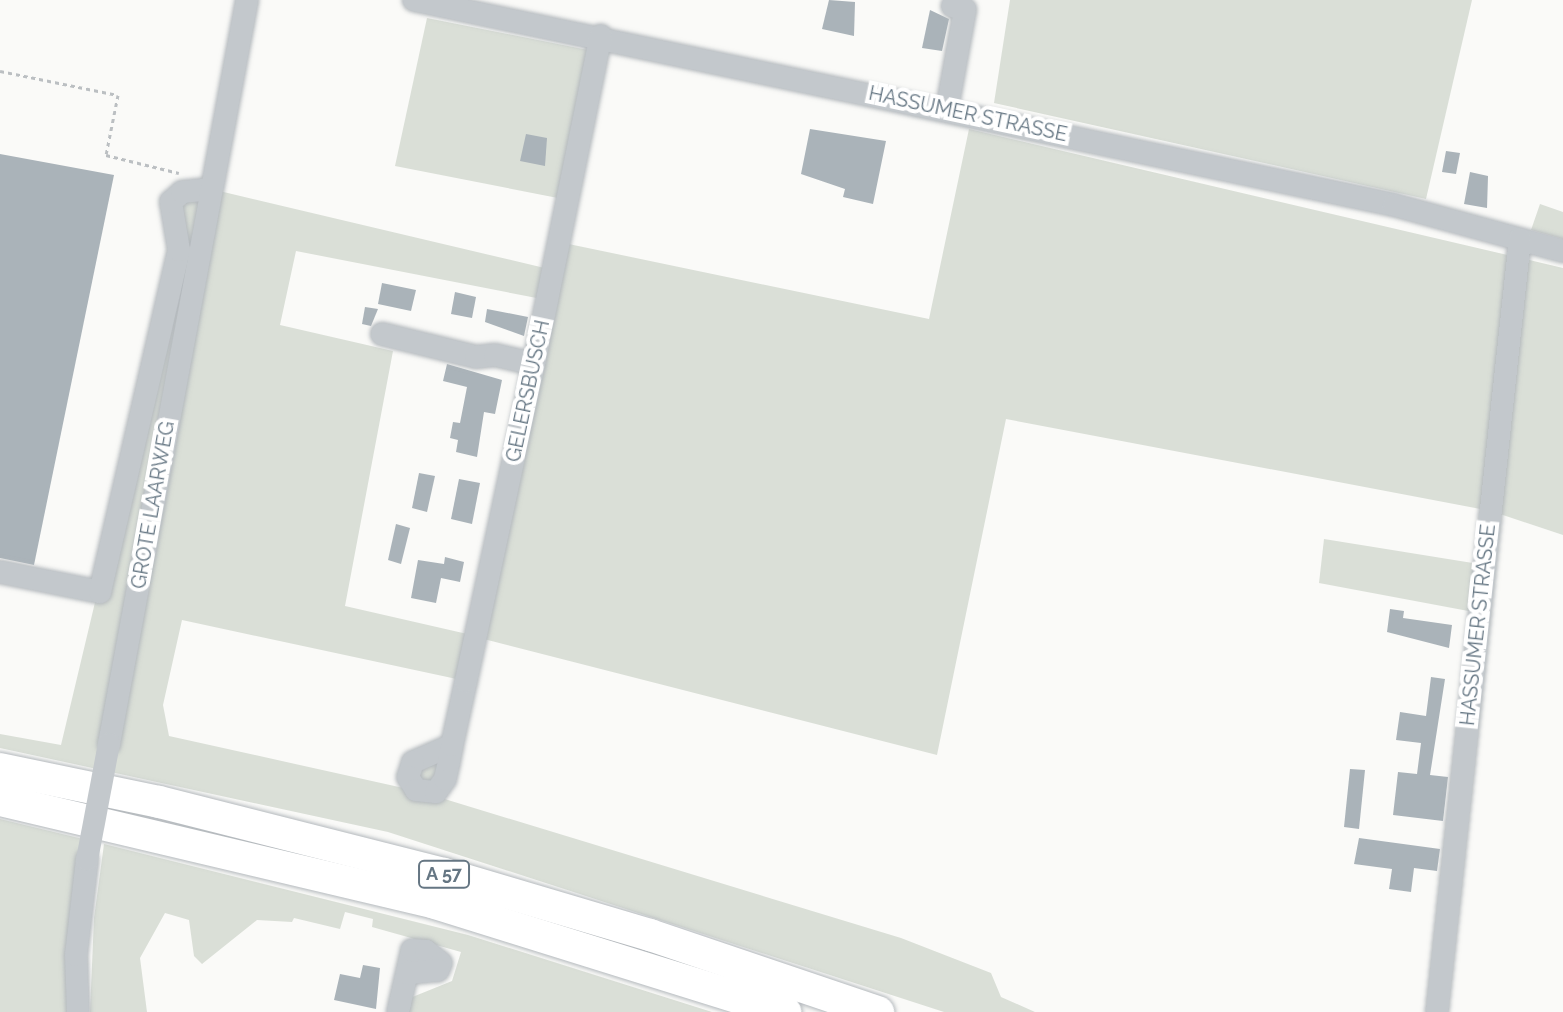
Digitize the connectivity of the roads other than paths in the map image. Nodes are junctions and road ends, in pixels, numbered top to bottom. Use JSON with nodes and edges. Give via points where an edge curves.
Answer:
{"nodes":[{"id":1,"x":247,"y":0,"type":"edge"},
{"id":2,"x":414,"y":0,"type":"edge"},
{"id":3,"x":953,"y":6,"type":"dead end"},
{"id":4,"x":601,"y":36,"type":"junction"},
{"id":5,"x":947,"y":109,"type":"junction"},
{"id":6,"x":203,"y":190,"type":"junction"},
{"id":7,"x":1520,"y":239,"type":"junction"},
{"id":8,"x":1563,"y":251,"type":"edge"},
{"id":9,"x":382,"y":334,"type":"dead end"},
{"id":10,"x":534,"y":364,"type":"junction"},
{"id":11,"x":0,"y":572,"type":"edge"},
{"id":12,"x":452,"y":745,"type":"dead end"},
{"id":13,"x":0,"y":769,"type":"edge"},
{"id":14,"x":0,"y":800,"type":"edge"},
{"id":15,"x":407,"y":973,"type":"dead end"},
{"id":16,"x":78,"y":1012,"type":"edge"},
{"id":17,"x":398,"y":1012,"type":"edge"},
{"id":18,"x":785,"y":1012,"type":"edge"},
{"id":19,"x":878,"y":1012,"type":"edge"},
{"id":20,"x":1437,"y":1012,"type":"edge"}],
"edges":[{"from":1,"to":6,"type":"street","name":"GROTE LAARWEG"},
{"from":2,"to":4,"type":"street","name":"HASSUMER STRASSE"},
{"from":3,"to":5,"type":"street","via":[[965,10]]},
{"from":4,"to":5,"type":"street","name":"HASSUMER STRASSE"},
{"from":4,"to":10,"type":"street","name":"GELERSBUSCH"},
{"from":5,"to":7,"type":"street","name":"HASSUMER STRASSE","via":[[1394,205]]},
{"from":6,"to":11,"type":"street","via":[[171,202],[179,250],[100,592]]},
{"from":6,"to":16,"type":"street","name":"GROTE LAARWEG","bridge":true,"via":[[87,860],[76,955]]},
{"from":7,"to":8,"type":"street","name":"HASSUMER STRASSE"},
{"from":7,"to":20,"type":"street","name":"HASSUMER STRASSE"},
{"from":9,"to":10,"type":"street","via":[[476,357],[495,355]]},
{"from":10,"to":12,"type":"street","name":"GELERSBUSCH"},
{"from":13,"to":19,"type":"highway","number":"A 57","via":[[159,802],[444,874],[690,948]]},
{"from":14,"to":18,"type":"highway","number":"A 57","via":[[435,903]]},
{"from":15,"to":17,"type":"street"}]}
